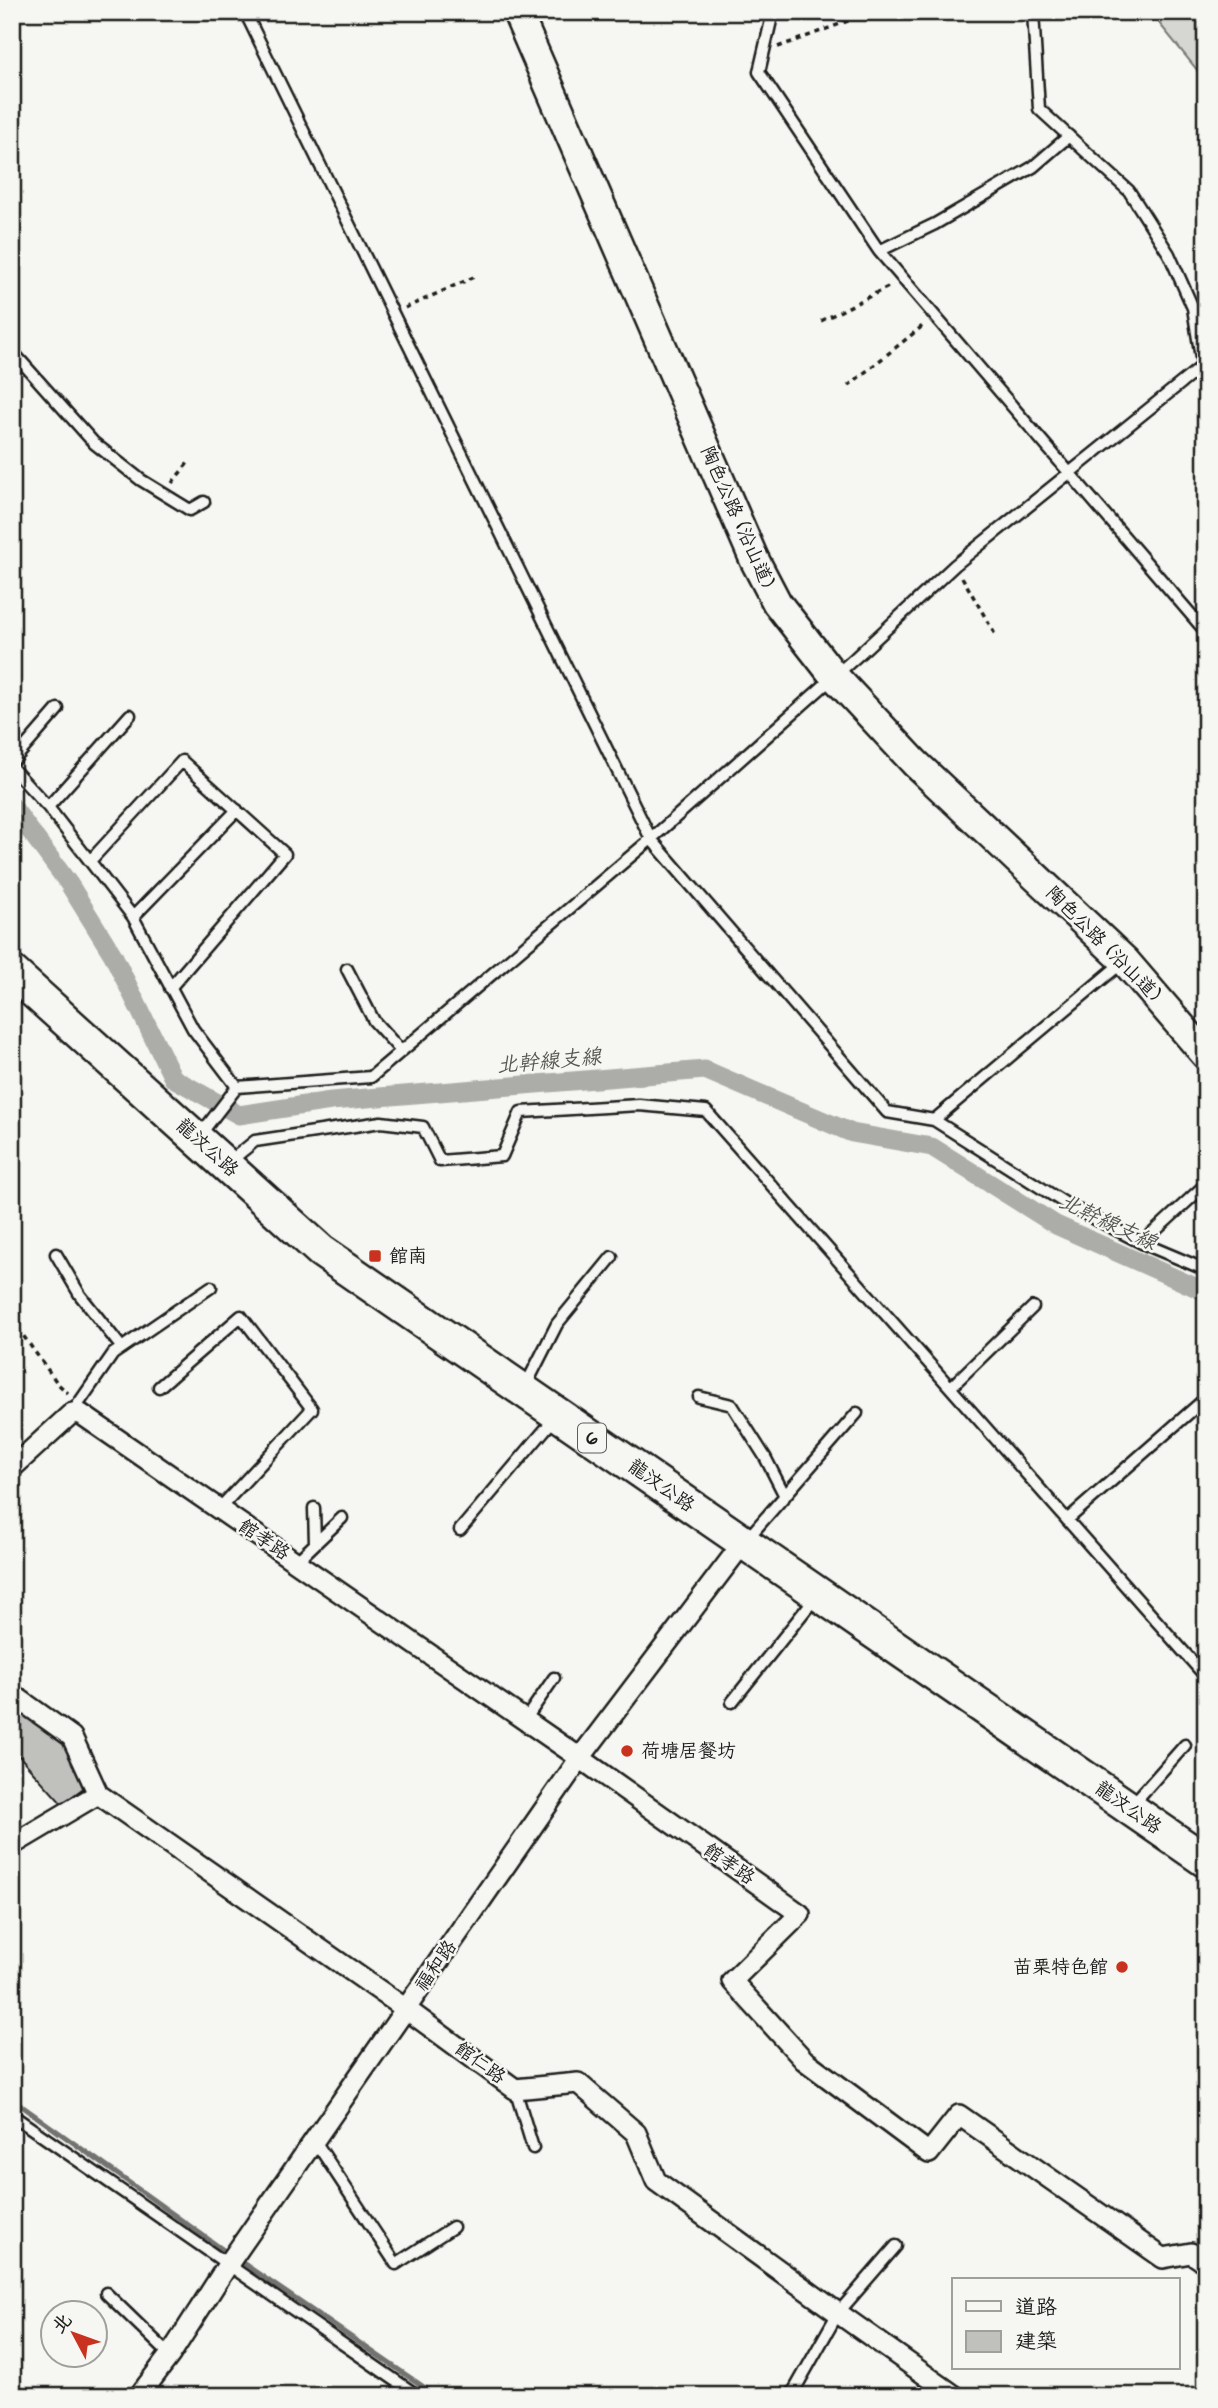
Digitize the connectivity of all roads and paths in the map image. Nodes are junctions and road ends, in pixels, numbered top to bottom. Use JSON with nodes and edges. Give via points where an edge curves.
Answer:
{"nodes":[{"id":1,"x":245,"y":12,"type":"edge"},
{"id":2,"x":517,"y":12,"type":"edge"},
{"id":3,"x":772,"y":12,"type":"edge"},
{"id":4,"x":872,"y":12,"type":"edge"},
{"id":5,"x":1033,"y":12,"type":"edge"},
{"id":6,"x":763,"y":52,"type":"junction"},
{"id":7,"x":1069,"y":136,"type":"junction"},
{"id":8,"x":879,"y":251,"type":"junction"},
{"id":9,"x":476,"y":276,"type":"dead end"},
{"id":10,"x":903,"y":280,"type":"junction"},
{"id":11,"x":393,"y":313,"type":"junction"},
{"id":12,"x":935,"y":317,"type":"junction"},
{"id":13,"x":821,"y":321,"type":"dead end"},
{"id":14,"x":12,"y":351,"type":"edge"},
{"id":15,"x":1201,"y":367,"type":"junction"},
{"id":16,"x":848,"y":386,"type":"dead end"},
{"id":17,"x":1206,"y":389,"type":"edge"},
{"id":18,"x":188,"y":463,"type":"dead end"},
{"id":19,"x":1068,"y":472,"type":"junction"},
{"id":20,"x":163,"y":493,"type":"junction"},
{"id":21,"x":204,"y":502,"type":"dead end"},
{"id":22,"x":955,"y":565,"type":"junction"},
{"id":23,"x":1206,"y":632,"type":"edge"},
{"id":24,"x":996,"y":636,"type":"dead end"},
{"id":25,"x":834,"y":677,"type":"junction"},
{"id":26,"x":58,"y":709,"type":"dead end"},
{"id":27,"x":130,"y":715,"type":"dead end"},
{"id":28,"x":12,"y":762,"type":"edge"},
{"id":29,"x":12,"y":768,"type":"edge"},
{"id":30,"x":48,"y":807,"type":"junction"},
{"id":31,"x":237,"y":810,"type":"junction"},
{"id":32,"x":652,"y":839,"type":"junction"},
{"id":33,"x":90,"y":862,"type":"junction"},
{"id":34,"x":134,"y":917,"type":"junction"},
{"id":35,"x":1125,"y":961,"type":"junction"},
{"id":36,"x":347,"y":969,"type":"dead end"},
{"id":37,"x":12,"y":972,"type":"edge"},
{"id":38,"x":170,"y":988,"type":"junction"},
{"id":39,"x":401,"y":1051,"type":"junction"},
{"id":40,"x":1206,"y":1055,"type":"edge"},
{"id":41,"x":237,"y":1087,"type":"junction"},
{"id":42,"x":934,"y":1120,"type":"junction"},
{"id":43,"x":196,"y":1139,"type":"junction"},
{"id":44,"x":225,"y":1165,"type":"junction"},
{"id":45,"x":1206,"y":1184,"type":"edge"},
{"id":46,"x":1142,"y":1243,"type":"junction"},
{"id":47,"x":56,"y":1254,"type":"dead end"},
{"id":48,"x":612,"y":1257,"type":"dead end"},
{"id":49,"x":1206,"y":1270,"type":"edge"},
{"id":50,"x":211,"y":1287,"type":"dead end"},
{"id":51,"x":1033,"y":1307,"type":"dead end"},
{"id":52,"x":12,"y":1320,"type":"edge"},
{"id":53,"x":122,"y":1348,"type":"junction"},
{"id":54,"x":159,"y":1387,"type":"dead end"},
{"id":55,"x":951,"y":1387,"type":"junction"},
{"id":56,"x":523,"y":1390,"type":"junction"},
{"id":57,"x":699,"y":1397,"type":"dead end"},
{"id":58,"x":1206,"y":1398,"type":"edge"},
{"id":59,"x":77,"y":1410,"type":"junction"},
{"id":60,"x":857,"y":1413,"type":"dead end"},
{"id":61,"x":558,"y":1415,"type":"junction"},
{"id":62,"x":12,"y":1468,"type":"edge"},
{"id":63,"x":785,"y":1496,"type":"junction"},
{"id":64,"x":314,"y":1508,"type":"dead end"},
{"id":65,"x":219,"y":1509,"type":"junction"},
{"id":66,"x":342,"y":1518,"type":"dead end"},
{"id":67,"x":1068,"y":1520,"type":"junction"},
{"id":68,"x":460,"y":1530,"type":"dead end"},
{"id":69,"x":315,"y":1543,"type":"junction"},
{"id":70,"x":743,"y":1543,"type":"junction"},
{"id":71,"x":296,"y":1562,"type":"junction"},
{"id":72,"x":818,"y":1594,"type":"junction"},
{"id":73,"x":1206,"y":1676,"type":"edge"},
{"id":74,"x":554,"y":1678,"type":"dead end"},
{"id":75,"x":12,"y":1694,"type":"edge"},
{"id":76,"x":732,"y":1702,"type":"dead end"},
{"id":77,"x":525,"y":1720,"type":"junction"},
{"id":78,"x":1185,"y":1745,"type":"dead end"},
{"id":79,"x":580,"y":1758,"type":"junction"},
{"id":80,"x":98,"y":1794,"type":"junction"},
{"id":81,"x":1129,"y":1808,"type":"junction"},
{"id":82,"x":12,"y":1845,"type":"edge"},
{"id":83,"x":1206,"y":1861,"type":"edge"},
{"id":84,"x":407,"y":2009,"type":"junction"},
{"id":85,"x":515,"y":2089,"type":"junction"},
{"id":86,"x":12,"y":2115,"type":"edge"},
{"id":87,"x":315,"y":2141,"type":"junction"},
{"id":88,"x":533,"y":2148,"type":"dead end"},
{"id":89,"x":453,"y":2227,"type":"dead end"},
{"id":90,"x":896,"y":2246,"type":"dead end"},
{"id":91,"x":229,"y":2263,"type":"junction"},
{"id":92,"x":1206,"y":2263,"type":"edge"},
{"id":93,"x":106,"y":2293,"type":"dead end"},
{"id":94,"x":838,"y":2314,"type":"junction"},
{"id":95,"x":170,"y":2355,"type":"junction"},
{"id":96,"x":139,"y":2396,"type":"edge"},
{"id":97,"x":418,"y":2396,"type":"edge"},
{"id":98,"x":791,"y":2396,"type":"edge"},
{"id":99,"x":956,"y":2396,"type":"edge"}],
"edges":[{"from":1,"to":11,"type":"lane"},
{"from":2,"to":25,"type":"main road","name":"陶色公路 (沿山道)","via":[[754,559],[777,603]]},
{"from":3,"to":6,"type":"lane"},
{"from":4,"to":6,"type":"path"},
{"from":5,"to":7,"type":"lane","via":[[1039,109]]},
{"from":6,"to":8,"type":"lane","via":[[759,72]]},
{"from":7,"to":8,"type":"lane","via":[[1033,167]]},
{"from":7,"to":15,"type":"lane","via":[[1129,191],[1169,254],[1193,308]]},
{"from":8,"to":10,"type":"lane"},
{"from":9,"to":11,"type":"path"},
{"from":10,"to":12,"type":"lane"},
{"from":10,"to":13,"type":"path"},
{"from":11,"to":32,"type":"lane"},
{"from":12,"to":16,"type":"path"},
{"from":12,"to":19,"type":"lane"},
{"from":14,"to":20,"type":"lane","via":[[94,443]]},
{"from":15,"to":17,"type":"lane"},
{"from":15,"to":19,"type":"lane"},
{"from":18,"to":20,"type":"path"},
{"from":19,"to":22,"type":"lane"},
{"from":19,"to":23,"type":"lane"},
{"from":20,"to":21,"type":"lane","via":[[191,510]]},
{"from":22,"to":24,"type":"path"},
{"from":22,"to":25,"type":"lane"},
{"from":25,"to":32,"type":"lane"},
{"from":25,"to":35,"type":"main road","name":"陶色公路 (沿山道)","via":[[915,763]]},
{"from":26,"to":28,"type":"lane"},
{"from":27,"to":30,"type":"lane"},
{"from":29,"to":30,"type":"lane"},
{"from":30,"to":33,"type":"lane"},
{"from":31,"to":33,"type":"lane","via":[[182,761]]},
{"from":31,"to":34,"type":"lane"},
{"from":31,"to":38,"type":"lane","via":[[285,854]]},
{"from":32,"to":39,"type":"lane"},
{"from":32,"to":42,"type":"lane","via":[[887,1112]]},
{"from":33,"to":34,"type":"lane"},
{"from":34,"to":38,"type":"lane"},
{"from":35,"to":40,"type":"main road","name":"陶色公路 (沿山道)"},
{"from":35,"to":42,"type":"lane"},
{"from":36,"to":39,"type":"lane","via":[[374,1021]]},
{"from":37,"to":43,"type":"main road","name":"龍汶公路","number":"6"},
{"from":38,"to":41,"type":"lane","via":[[193,1029]]},
{"from":39,"to":41,"type":"lane","via":[[370,1077]]},
{"from":41,"to":43,"type":"lane"},
{"from":42,"to":46,"type":"lane","via":[[1068,1205]]},
{"from":43,"to":44,"type":"main road","name":"龍汶公路","number":"6"},
{"from":44,"to":55,"type":"lane","via":[[255,1141],[381,1122],[423,1127],[440,1161],[502,1156],[521,1112],[639,1105],[706,1111]]},
{"from":44,"to":56,"type":"main road","name":"龍汶公路","number":"6","via":[[321,1251]]},
{"from":45,"to":46,"type":"lane"},
{"from":46,"to":49,"type":"lane"},
{"from":47,"to":53,"type":"lane","via":[[80,1295]]},
{"from":48,"to":56,"type":"lane","via":[[556,1324]]},
{"from":50,"to":53,"type":"lane"},
{"from":51,"to":55,"type":"lane"},
{"from":52,"to":59,"type":"path"},
{"from":53,"to":59,"type":"lane","via":[[113,1354]]},
{"from":54,"to":65,"type":"lane","via":[[241,1316],[312,1409]]},
{"from":55,"to":67,"type":"lane"},
{"from":56,"to":61,"type":"main road","name":"龍汶公路","number":"6"},
{"from":57,"to":63,"type":"lane","via":[[732,1405]]},
{"from":58,"to":67,"type":"lane"},
{"from":59,"to":62,"type":"street"},
{"from":59,"to":65,"type":"street","name":"館孝路"},
{"from":60,"to":63,"type":"lane"},
{"from":61,"to":68,"type":"lane"},
{"from":61,"to":70,"type":"main road","name":"龍汶公路","number":"6"},
{"from":63,"to":70,"type":"lane"},
{"from":64,"to":69,"type":"lane"},
{"from":65,"to":71,"type":"street","name":"館孝路"},
{"from":66,"to":69,"type":"lane"},
{"from":67,"to":73,"type":"lane"},
{"from":69,"to":71,"type":"lane"},
{"from":70,"to":72,"type":"main road","name":"龍汶公路","number":"6"},
{"from":70,"to":79,"type":"street","name":"福和路"},
{"from":71,"to":77,"type":"street","name":"館孝路"},
{"from":72,"to":76,"type":"lane"},
{"from":72,"to":81,"type":"main road","name":"龍汶公路","number":"6"},
{"from":74,"to":77,"type":"lane"},
{"from":75,"to":80,"type":"street","via":[[72,1737]]},
{"from":77,"to":79,"type":"street","name":"館孝路"},
{"from":78,"to":81,"type":"lane"},
{"from":79,"to":84,"type":"street","name":"福和路"},
{"from":79,"to":92,"type":"street","name":"館孝路","via":[[800,1914],[732,1981],[804,2060],[929,2153],[959,2115],[1163,2258],[1191,2253]]},
{"from":80,"to":82,"type":"street"},
{"from":80,"to":84,"type":"street","name":"館仁路"},
{"from":81,"to":83,"type":"main road","name":"龍汶公路","number":"6"},
{"from":84,"to":85,"type":"street","name":"館仁路"},
{"from":84,"to":87,"type":"street","name":"福和路"},
{"from":85,"to":88,"type":"lane"},
{"from":85,"to":94,"type":"street","name":"館仁路","via":[[578,2083],[636,2133],[656,2181]]},
{"from":86,"to":91,"type":"lane"},
{"from":87,"to":89,"type":"lane","via":[[396,2264]]},
{"from":87,"to":91,"type":"street","name":"福和路"},
{"from":90,"to":94,"type":"lane"},
{"from":91,"to":95,"type":"street","name":"福和路"},
{"from":91,"to":97,"type":"lane"},
{"from":93,"to":95,"type":"lane"},
{"from":94,"to":98,"type":"lane"},
{"from":94,"to":99,"type":"street","name":"館仁路"},
{"from":95,"to":96,"type":"street","name":"福和路"}]}
